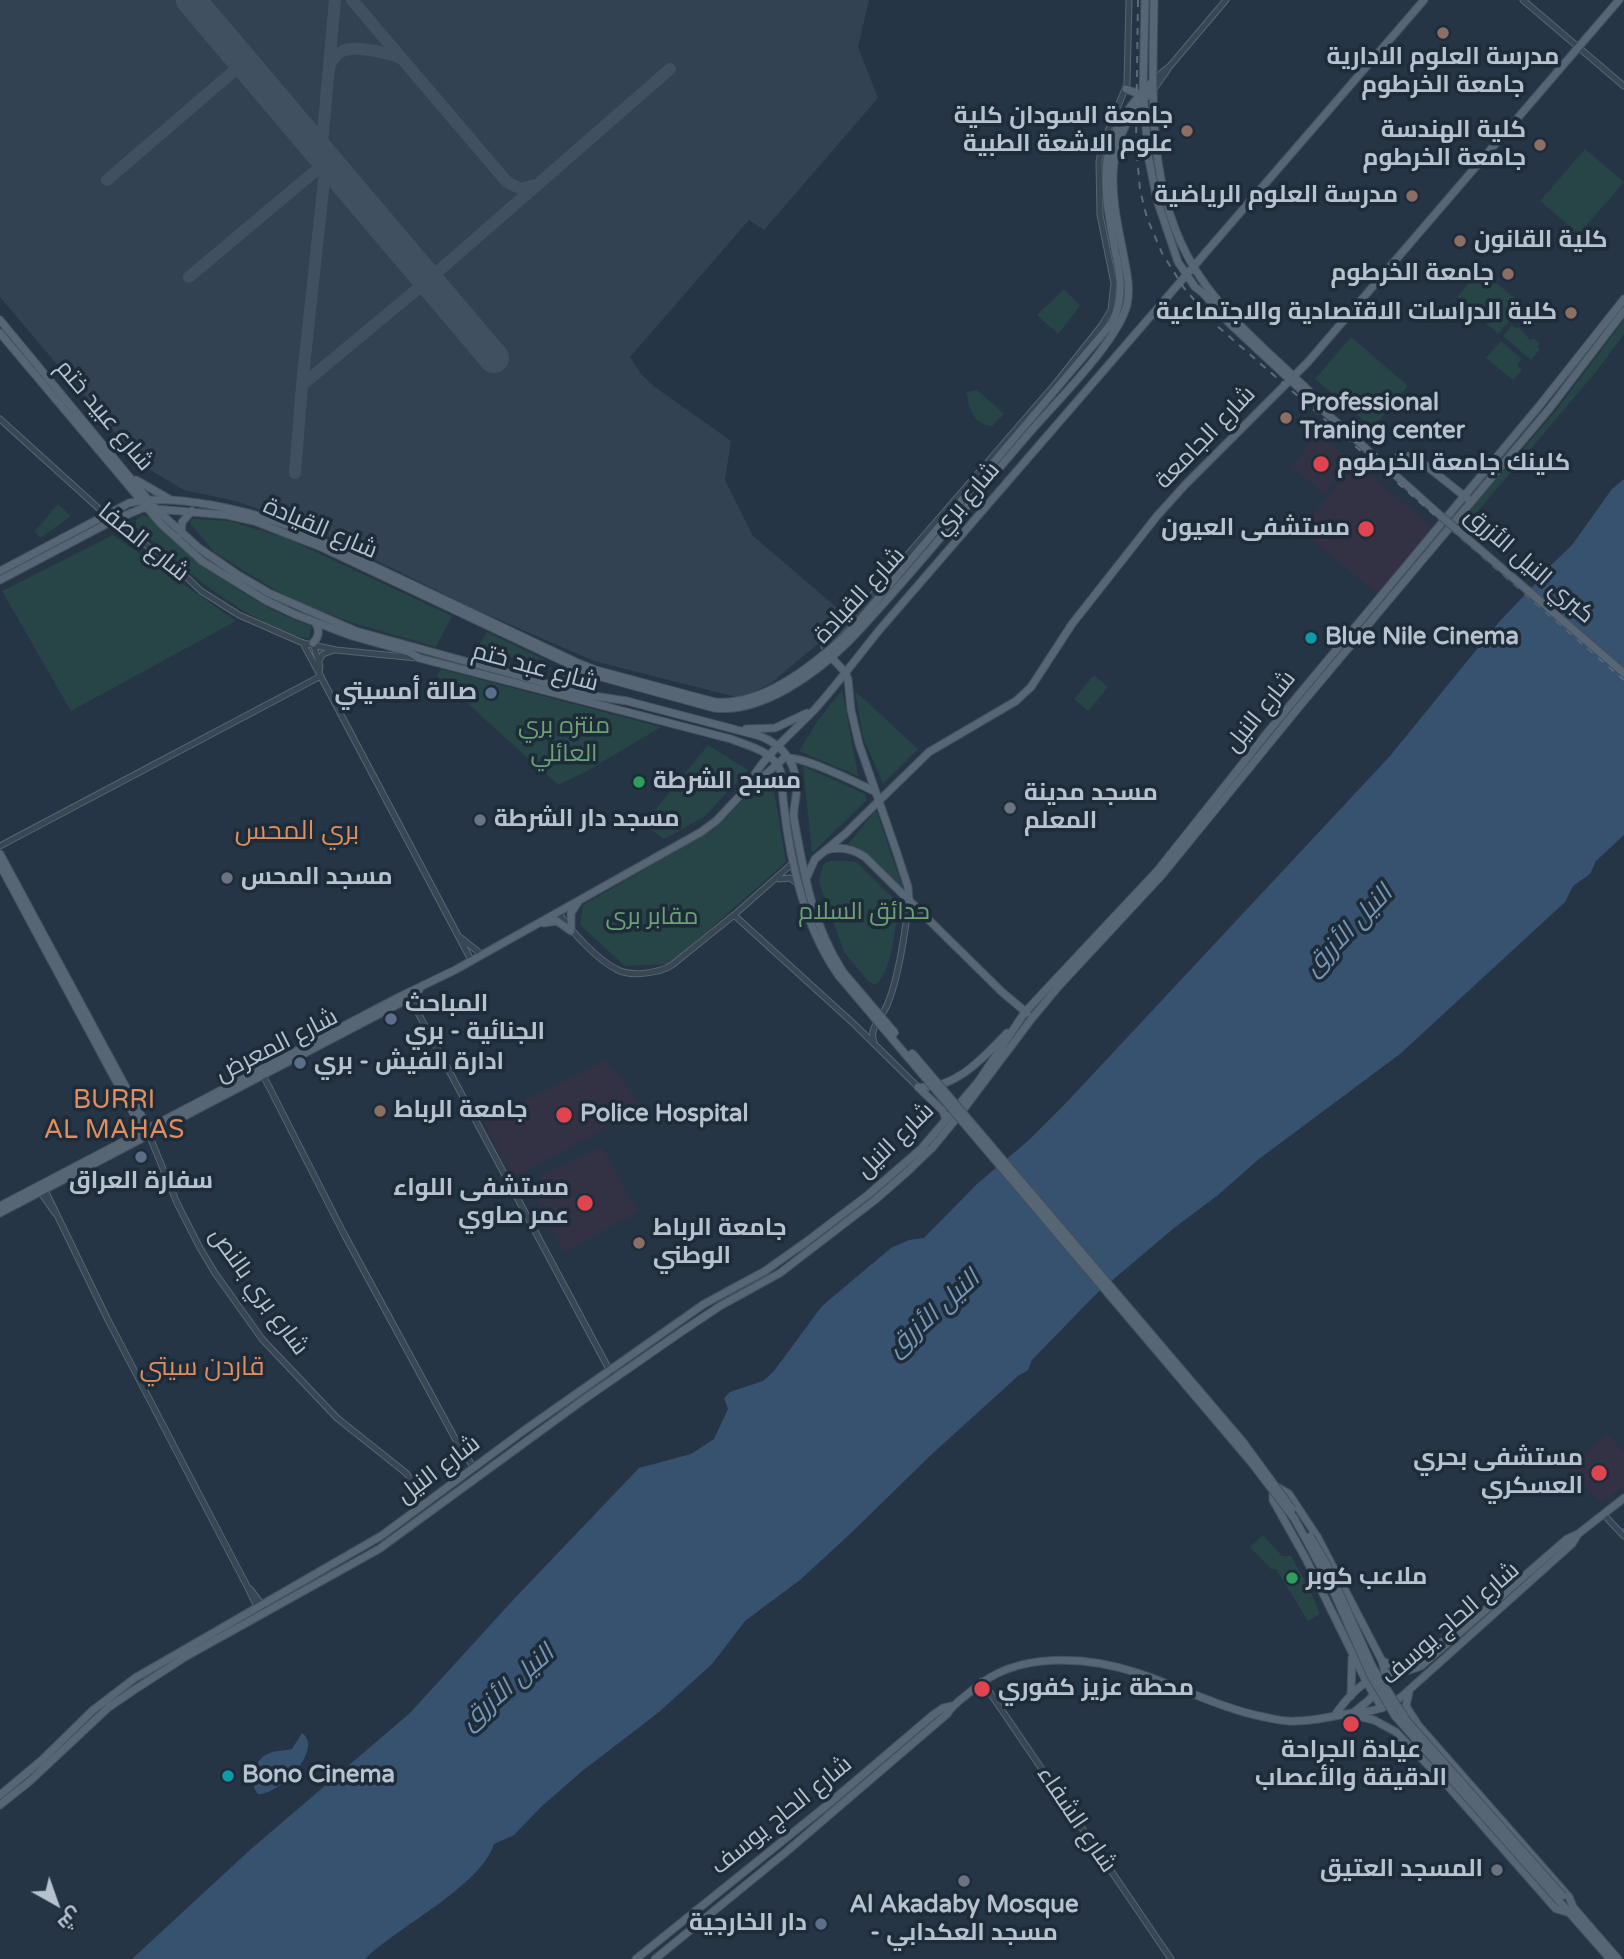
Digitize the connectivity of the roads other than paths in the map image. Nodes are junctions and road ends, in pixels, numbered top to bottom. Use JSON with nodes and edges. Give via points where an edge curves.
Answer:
{"nodes":[{"id":1,"x":1129,"y":0,"type":"edge"},
{"id":2,"x":1145,"y":0,"type":"edge"},
{"id":3,"x":1154,"y":0,"type":"edge"},
{"id":4,"x":1226,"y":0,"type":"edge"},
{"id":5,"x":1424,"y":0,"type":"edge"},
{"id":6,"x":1523,"y":0,"type":"edge"},
{"id":7,"x":1619,"y":0,"type":"edge"},
{"id":8,"x":1578,"y":48,"type":"junction"},
{"id":9,"x":1170,"y":66,"type":"junction"},
{"id":10,"x":1153,"y":80,"type":"junction"},
{"id":11,"x":1624,"y":86,"type":"edge"},
{"id":12,"x":1126,"y":89,"type":"junction"},
{"id":13,"x":1153,"y":90,"type":"junction"},
{"id":14,"x":1142,"y":94,"type":"junction"},
{"id":15,"x":1194,"y":267,"type":"junction"},
{"id":16,"x":1183,"y":278,"type":"junction"},
{"id":17,"x":1624,"y":299,"type":"edge"},
{"id":18,"x":1624,"y":311,"type":"edge"},
{"id":19,"x":0,"y":320,"type":"edge"},
{"id":20,"x":0,"y":333,"type":"edge"},
{"id":21,"x":1308,"y":362,"type":"junction"},
{"id":22,"x":1292,"y":377,"type":"junction"},
{"id":23,"x":1305,"y":387,"type":"junction"},
{"id":24,"x":1048,"y":402,"type":"junction"},
{"id":25,"x":0,"y":419,"type":"edge"},
{"id":26,"x":112,"y":466,"type":"joint"},
{"id":27,"x":1389,"y":467,"type":"junction"},
{"id":28,"x":130,"y":475,"type":"junction"},
{"id":29,"x":1464,"y":496,"type":"junction"},
{"id":30,"x":1471,"y":501,"type":"junction"},
{"id":31,"x":174,"y":502,"type":"junction"},
{"id":32,"x":149,"y":505,"type":"junction"},
{"id":33,"x":192,"y":512,"type":"junction"},
{"id":34,"x":106,"y":514,"type":"junction"},
{"id":35,"x":114,"y":520,"type":"junction"},
{"id":36,"x":181,"y":534,"type":"junction"},
{"id":37,"x":0,"y":571,"type":"edge"},
{"id":38,"x":0,"y":580,"type":"edge"},
{"id":39,"x":462,"y":611,"type":"junction"},
{"id":40,"x":316,"y":624,"type":"junction"},
{"id":41,"x":303,"y":643,"type":"junction"},
{"id":42,"x":313,"y":643,"type":"junction"},
{"id":43,"x":336,"y":650,"type":"junction"},
{"id":44,"x":827,"y":652,"type":"junction"},
{"id":45,"x":419,"y":658,"type":"junction"},
{"id":46,"x":318,"y":662,"type":"junction"},
{"id":47,"x":575,"y":668,"type":"junction"},
{"id":48,"x":1624,"y":671,"type":"edge"},
{"id":49,"x":845,"y":673,"type":"junction"},
{"id":50,"x":320,"y":675,"type":"junction"},
{"id":51,"x":588,"y":695,"type":"junction"},
{"id":52,"x":817,"y":707,"type":"junction"},
{"id":53,"x":726,"y":728,"type":"junction"},
{"id":54,"x":780,"y":747,"type":"junction"},
{"id":55,"x":770,"y":756,"type":"junction"},
{"id":56,"x":789,"y":757,"type":"junction"},
{"id":57,"x":777,"y":762,"type":"junction"},
{"id":58,"x":749,"y":786,"type":"junction"},
{"id":59,"x":874,"y":790,"type":"junction"},
{"id":60,"x":878,"y":800,"type":"junction"},
{"id":61,"x":0,"y":846,"type":"edge"},
{"id":62,"x":823,"y":851,"type":"junction"},
{"id":63,"x":0,"y":854,"type":"edge"},
{"id":64,"x":794,"y":862,"type":"junction"},
{"id":65,"x":0,"y":865,"type":"edge"},
{"id":66,"x":806,"y":879,"type":"junction"},
{"id":67,"x":776,"y":880,"type":"junction"},
{"id":68,"x":799,"y":885,"type":"junction"},
{"id":69,"x":579,"y":900,"type":"junction"},
{"id":70,"x":909,"y":902,"type":"junction"},
{"id":71,"x":558,"y":912,"type":"junction"},
{"id":72,"x":734,"y":915,"type":"junction"},
{"id":73,"x":533,"y":926,"type":"junction"},
{"id":74,"x":571,"y":930,"type":"junction"},
{"id":75,"x":458,"y":936,"type":"junction"},
{"id":76,"x":481,"y":954,"type":"junction"},
{"id":77,"x":471,"y":960,"type":"junction"},
{"id":78,"x":841,"y":974,"type":"junction"},
{"id":79,"x":409,"y":995,"type":"junction"},
{"id":80,"x":1029,"y":1014,"type":"junction"},
{"id":81,"x":1013,"y":1029,"type":"junction"},
{"id":82,"x":875,"y":1045,"type":"junction"},
{"id":83,"x":261,"y":1072,"type":"junction"},
{"id":84,"x":918,"y":1087,"type":"junction"},
{"id":85,"x":946,"y":1120,"type":"junction"},
{"id":86,"x":147,"y":1133,"type":"junction"},
{"id":87,"x":41,"y":1188,"type":"junction"},
{"id":88,"x":0,"y":1206,"type":"edge"},
{"id":89,"x":0,"y":1213,"type":"edge"},
{"id":90,"x":610,"y":1370,"type":"junction"},
{"id":91,"x":615,"y":1378,"type":"junction"},
{"id":92,"x":474,"y":1468,"type":"junction"},
{"id":93,"x":1275,"y":1489,"type":"junction"},
{"id":94,"x":1624,"y":1498,"type":"edge"},
{"id":95,"x":429,"y":1502,"type":"junction"},
{"id":96,"x":1604,"y":1515,"type":"junction"},
{"id":97,"x":1578,"y":1534,"type":"junction"},
{"id":98,"x":1624,"y":1536,"type":"edge"},
{"id":99,"x":262,"y":1610,"type":"junction"},
{"id":100,"x":1459,"y":1633,"type":"junction"},
{"id":101,"x":1352,"y":1654,"type":"junction"},
{"id":102,"x":1382,"y":1661,"type":"junction"},
{"id":103,"x":1387,"y":1675,"type":"junction"},
{"id":104,"x":982,"y":1681,"type":"junction"},
{"id":105,"x":1367,"y":1683,"type":"junction"},
{"id":106,"x":1410,"y":1689,"type":"junction"},
{"id":107,"x":1373,"y":1695,"type":"junction"},
{"id":108,"x":1351,"y":1696,"type":"junction"},
{"id":109,"x":952,"y":1706,"type":"junction"},
{"id":110,"x":1382,"y":1708,"type":"junction"},
{"id":111,"x":1351,"y":1713,"type":"junction"},
{"id":112,"x":1335,"y":1715,"type":"junction"},
{"id":113,"x":0,"y":1795,"type":"edge"},
{"id":114,"x":0,"y":1805,"type":"edge"},
{"id":115,"x":1572,"y":1911,"type":"junction"},
{"id":116,"x":694,"y":1912,"type":"junction"},
{"id":117,"x":701,"y":1920,"type":"junction"},
{"id":118,"x":636,"y":1959,"type":"edge"},
{"id":119,"x":655,"y":1959,"type":"edge"},
{"id":120,"x":1171,"y":1959,"type":"edge"},
{"id":121,"x":1611,"y":1959,"type":"edge"},
{"id":122,"x":1618,"y":1959,"type":"edge"}],
"edges":[{"from":1,"to":12,"type":"street","name":"شارع القيادة"},
{"from":2,"to":14,"type":"main road"},
{"from":3,"to":10,"type":"main road"},
{"from":4,"to":9,"type":"street"},
{"from":5,"to":15,"type":"main road","name":"شارع بري"},
{"from":6,"to":8,"type":"street"},
{"from":7,"to":8,"type":"main road","name":"شارع الجامعة"},
{"from":8,"to":11,"type":"street"},
{"from":8,"to":21,"type":"main road","name":"شارع الجامعة"},
{"from":9,"to":10,"type":"street"},
{"from":9,"to":13,"type":"street"},
{"from":10,"to":13,"type":"main road"},
{"from":10,"to":14,"type":"main road"},
{"from":12,"to":14,"type":"main road"},
{"from":12,"to":24,"type":"street","name":"شارع القيادة","via":[[1099,161],[1100,215],[1114,283],[1111,310]]},
{"from":13,"to":14,"type":"main road","name":"شارع القيادة"},
{"from":13,"to":15,"type":"main road","via":[[1163,195]]},
{"from":14,"to":16,"type":"main road","via":[[1151,174]]},
{"from":14,"to":24,"type":"main road","name":"شارع القيادة","via":[[1120,121],[1106,158],[1106,205],[1122,290],[1118,312]]},
{"from":15,"to":16,"type":"main road","name":"شارع بري"},
{"from":15,"to":22,"type":"main road","via":[[1234,319]]},
{"from":16,"to":22,"type":"main road"},
{"from":16,"to":49,"type":"main road","name":"شارع بري"},
{"from":17,"to":29,"type":"main road","name":"شارع النيل"},
{"from":18,"to":30,"type":"main road","name":"شارع النيل"},
{"from":19,"to":28,"type":"main road","name":"شارع عبيد ختم"},
{"from":20,"to":26,"type":"main road","name":"شارع عبيد ختم"},
{"from":21,"to":22,"type":"main road","name":"شارع الجامعة"},
{"from":21,"to":23,"type":"main road"},
{"from":22,"to":23,"type":"main road"},
{"from":22,"to":27,"type":"main road"},
{"from":22,"to":60,"type":"main road","name":"شارع الجامعة","via":[[1150,525],[1072,624],[1031,687],[1016,701],[929,752]]},
{"from":23,"to":27,"type":"main road"},
{"from":24,"to":44,"type":"main road","name":"شارع القيادة"},
{"from":25,"to":34,"type":"street","name":"شارع الصفا"},
{"from":26,"to":32,"type":"main road","name":"شارع عبد ختم"},
{"from":27,"to":29,"type":"main road","via":[[1402,456],[1418,457]]},
{"from":27,"to":48,"type":"main road","bridge":true},
{"from":28,"to":31,"type":"main road"},
{"from":28,"to":32,"type":"main road","name":"شارع عبيد ختم"},
{"from":29,"to":30,"type":"main road"},
{"from":29,"to":80,"type":"main road","name":"شارع النيل","via":[[1158,870]]},
{"from":30,"to":80,"type":"main road","name":"شارع النيل","via":[[1162,875]]},
{"from":31,"to":32,"type":"main road","name":"شارع القيادة"},
{"from":31,"to":39,"type":"main road","name":"شارع القيادة","via":[[271,519]]},
{"from":32,"to":33,"type":"main road","name":"شارع القيادة"},
{"from":32,"to":34,"type":"main road","via":[[129,503]]},
{"from":32,"to":35,"type":"main road"},
{"from":32,"to":36,"type":"main road","name":"شارع عبيد ختم"},
{"from":32,"to":40,"type":"main road","name":"شارع عبد ختم","via":[[176,538],[214,569]]},
{"from":33,"to":36,"type":"main road","via":[[183,522]]},
{"from":33,"to":39,"type":"main road","name":"شارع القيادة","via":[[243,518],[286,532]]},
{"from":34,"to":35,"type":"street","name":"شارع الصفا"},
{"from":34,"to":37,"type":"main road"},
{"from":35,"to":38,"type":"main road"},
{"from":35,"to":41,"type":"street","name":"شارع الصفا","via":[[226,608]]},
{"from":36,"to":51,"type":"main road","name":"شارع عبد ختم","via":[[269,593],[340,625]]},
{"from":39,"to":44,"type":"main road","name":"شارع القيادة","via":[[608,674],[715,702],[754,698]]},
{"from":39,"to":47,"type":"main road","name":"شارع القيادة"},
{"from":40,"to":42,"type":"main road","via":[[319,629]]},
{"from":40,"to":45,"type":"main road","name":"شارع عبد ختم"},
{"from":41,"to":42,"type":"street","name":"شارع الصفا"},
{"from":41,"to":50,"type":"street"},
{"from":42,"to":43,"type":"street","name":"شارع الصفا"},
{"from":42,"to":46,"type":"street"},
{"from":43,"to":45,"type":"street","name":"شارع الصفا"},
{"from":43,"to":46,"type":"street","via":[[323,654]]},
{"from":44,"to":47,"type":"main road","name":"شارع القيادة","via":[[770,697],[732,709],[682,701]]},
{"from":44,"to":49,"type":"main road"},
{"from":45,"to":55,"type":"main road","name":"شارع عبد ختم","via":[[731,739]]},
{"from":46,"to":50,"type":"street"},
{"from":47,"to":51,"type":"main road","via":[[568,669],[566,676]]},
{"from":49,"to":52,"type":"main road","name":"شارع بري"},
{"from":49,"to":59,"type":"main road","via":[[852,720]]},
{"from":50,"to":61,"type":"street"},
{"from":50,"to":75,"type":"street"},
{"from":51,"to":53,"type":"main road","name":"شارع عبد ختم"},
{"from":52,"to":53,"type":"main road","via":[[775,728]]},
{"from":52,"to":54,"type":"main road","name":"شارع بري"},
{"from":53,"to":54,"type":"main road","name":"شارع عبد ختم","via":[[760,736]]},
{"from":54,"to":55,"type":"main road","name":"شارع بري"},
{"from":54,"to":56,"type":"main road","name":"شارع عبد ختم"},
{"from":55,"to":57,"type":"main road","name":"شارع عبد ختم"},
{"from":55,"to":58,"type":"main road","name":"شارع المعرض"},
{"from":56,"to":57,"type":"main road","name":"شارع المعرض"},
{"from":56,"to":59,"type":"main road"},
{"from":56,"to":66,"type":"main road","via":[[796,794],[794,819]]},
{"from":57,"to":58,"type":"main road","name":"شارع المعرض"},
{"from":57,"to":64,"type":"main road"},
{"from":58,"to":69,"type":"main road","name":"شارع المعرض","via":[[709,827]]},
{"from":59,"to":60,"type":"main road"},
{"from":60,"to":62,"type":"main road","name":"شارع الجامعة"},
{"from":60,"to":70,"type":"main road"},
{"from":62,"to":66,"type":"main road","name":"شارع الجامعة"},
{"from":62,"to":70,"type":"main road","via":[[857,852]]},
{"from":63,"to":86,"type":"main road","name":"شارع بري بالنص"},
{"from":64,"to":67,"type":"street"},
{"from":64,"to":68,"type":"main road"},
{"from":65,"to":86,"type":"main road","name":"شارع بري بالنص"},
{"from":66,"to":78,"type":"main road","via":[[818,925]]},
{"from":67,"to":68,"type":"street","via":[[790,878]]},
{"from":67,"to":72,"type":"street"},
{"from":68,"to":78,"type":"main road","via":[[817,942]]},
{"from":69,"to":71,"type":"main road","name":"شارع المعرض"},
{"from":69,"to":74,"type":"main road","via":[[571,913]]},
{"from":70,"to":80,"type":"main road"},
{"from":70,"to":82,"type":"street","via":[[889,1000],[873,1027]]},
{"from":71,"to":73,"type":"main road","name":"شارع المعرض"},
{"from":71,"to":74,"type":"street"},
{"from":72,"to":74,"type":"street","via":[[672,965],[653,972],[616,970]]},
{"from":72,"to":82,"type":"street"},
{"from":73,"to":74,"type":"main road","via":[[557,921]]},
{"from":73,"to":76,"type":"main road","name":"شارع المعرض"},
{"from":75,"to":76,"type":"street"},
{"from":75,"to":77,"type":"street"},
{"from":76,"to":77,"type":"main road","name":"شارع المعرض"},
{"from":77,"to":79,"type":"main road","name":"شارع المعرض"},
{"from":78,"to":93,"type":"main road","bridge":true,"via":[[1192,1381]]},
{"from":79,"to":83,"type":"main road","name":"شارع المعرض"},
{"from":79,"to":90,"type":"street"},
{"from":80,"to":81,"type":"main road","name":"شارع النيل"},
{"from":80,"to":91,"type":"main road","name":"شارع النيل","via":[[960,1114],[890,1187],[780,1273],[706,1315]]},
{"from":81,"to":84,"type":"main road","via":[[958,1077],[930,1088]]},
{"from":81,"to":85,"type":"main road","name":"شارع النيل"},
{"from":82,"to":84,"type":"street"},
{"from":83,"to":86,"type":"main road","name":"شارع المعرض"},
{"from":83,"to":92,"type":"street","via":[[344,1234]]},
{"from":84,"to":85,"type":"main road","via":[[943,1111]]},
{"from":85,"to":90,"type":"main road","name":"شارع النيل","via":[[887,1179],[806,1242],[704,1304]]},
{"from":86,"to":87,"type":"main road","name":"شارع المعرض"},
{"from":86,"to":95,"type":"street","name":"شارع بري بالنص","via":[[200,1248],[262,1339],[333,1414],[406,1473]]},
{"from":87,"to":88,"type":"main road","name":"شارع المعرض"},
{"from":87,"to":89,"type":"main road","name":"شارع المعرض"},
{"from":87,"to":99,"type":"street","via":[[97,1303]]},
{"from":90,"to":91,"type":"street"},
{"from":90,"to":92,"type":"main road","name":"شارع النيل"},
{"from":91,"to":99,"type":"main road","name":"شارع النيل","via":[[379,1549]]},
{"from":92,"to":95,"type":"main road","name":"شارع النيل"},
{"from":93,"to":101,"type":"main road","via":[[1273,1500]]},
{"from":93,"to":102,"type":"main road","via":[[1289,1494],[1318,1538]]},
{"from":93,"to":115,"type":"main road","bridge":true,"via":[[1326,1563],[1373,1668],[1406,1721]]},
{"from":94,"to":96,"type":"main road","name":"شارع الحاج يوسف"},
{"from":95,"to":99,"type":"main road","name":"شارع النيل"},
{"from":96,"to":97,"type":"main road","name":"شارع الحاج يوسف"},
{"from":96,"to":98,"type":"street"},
{"from":97,"to":100,"type":"main road","name":"شارع الحاج يوسف"},
{"from":97,"to":106,"type":"main road","name":"شارع الحاج يوسف"},
{"from":99,"to":113,"type":"main road","name":"شارع النيل","via":[[184,1648],[117,1692]]},
{"from":99,"to":114,"type":"main road","name":"شارع النيل","via":[[110,1707]]},
{"from":100,"to":102,"type":"main road","via":[[1407,1664],[1394,1667]]},
{"from":100,"to":103,"type":"main road","name":"شارع الحاج يوسف","via":[[1421,1666]]},
{"from":101,"to":105,"type":"main road"},
{"from":101,"to":108,"type":"main road"},
{"from":102,"to":103,"type":"main road"},
{"from":103,"to":105,"type":"main road","name":"شارع الحاج يوسف"},
{"from":103,"to":107,"type":"main road"},
{"from":104,"to":109,"type":"main road","name":"شارع الحاج يوسف"},
{"from":104,"to":112,"type":"main road","name":"شارع الحاج يوسف","via":[[1014,1667],[1049,1660],[1097,1664],[1137,1673],[1263,1717],[1295,1722]]},
{"from":104,"to":120,"type":"street","name":"شارع الشفاء"},
{"from":105,"to":107,"type":"main road"},
{"from":105,"to":108,"type":"main road","name":"شارع الحاج يوسف"},
{"from":106,"to":110,"type":"main road","name":"شارع الحاج يوسف"},
{"from":106,"to":115,"type":"main road","via":[[1406,1706],[1418,1725],[1569,1897]]},
{"from":107,"to":110,"type":"main road"},
{"from":107,"to":111,"type":"main road"},
{"from":108,"to":112,"type":"main road","name":"شارع الحاج يوسف"},
{"from":109,"to":116,"type":"main road","name":"شارع الحاج يوسف","via":[[943,1708]]},
{"from":109,"to":117,"type":"main road","name":"شارع الحاج يوسف","via":[[880,1772]]},
{"from":110,"to":111,"type":"main road","name":"شارع الحاج يوسف"},
{"from":111,"to":112,"type":"main road","name":"شارع الحاج يوسف"},
{"from":111,"to":115,"type":"main road","via":[[1396,1731],[1556,1909]]},
{"from":115,"to":121,"type":"main road"},
{"from":115,"to":122,"type":"main road"},
{"from":116,"to":117,"type":"main road"},
{"from":116,"to":118,"type":"main road","name":"شارع الحاج يوسف"},
{"from":117,"to":119,"type":"main road","name":"شارع الحاج يوسف"}]}
